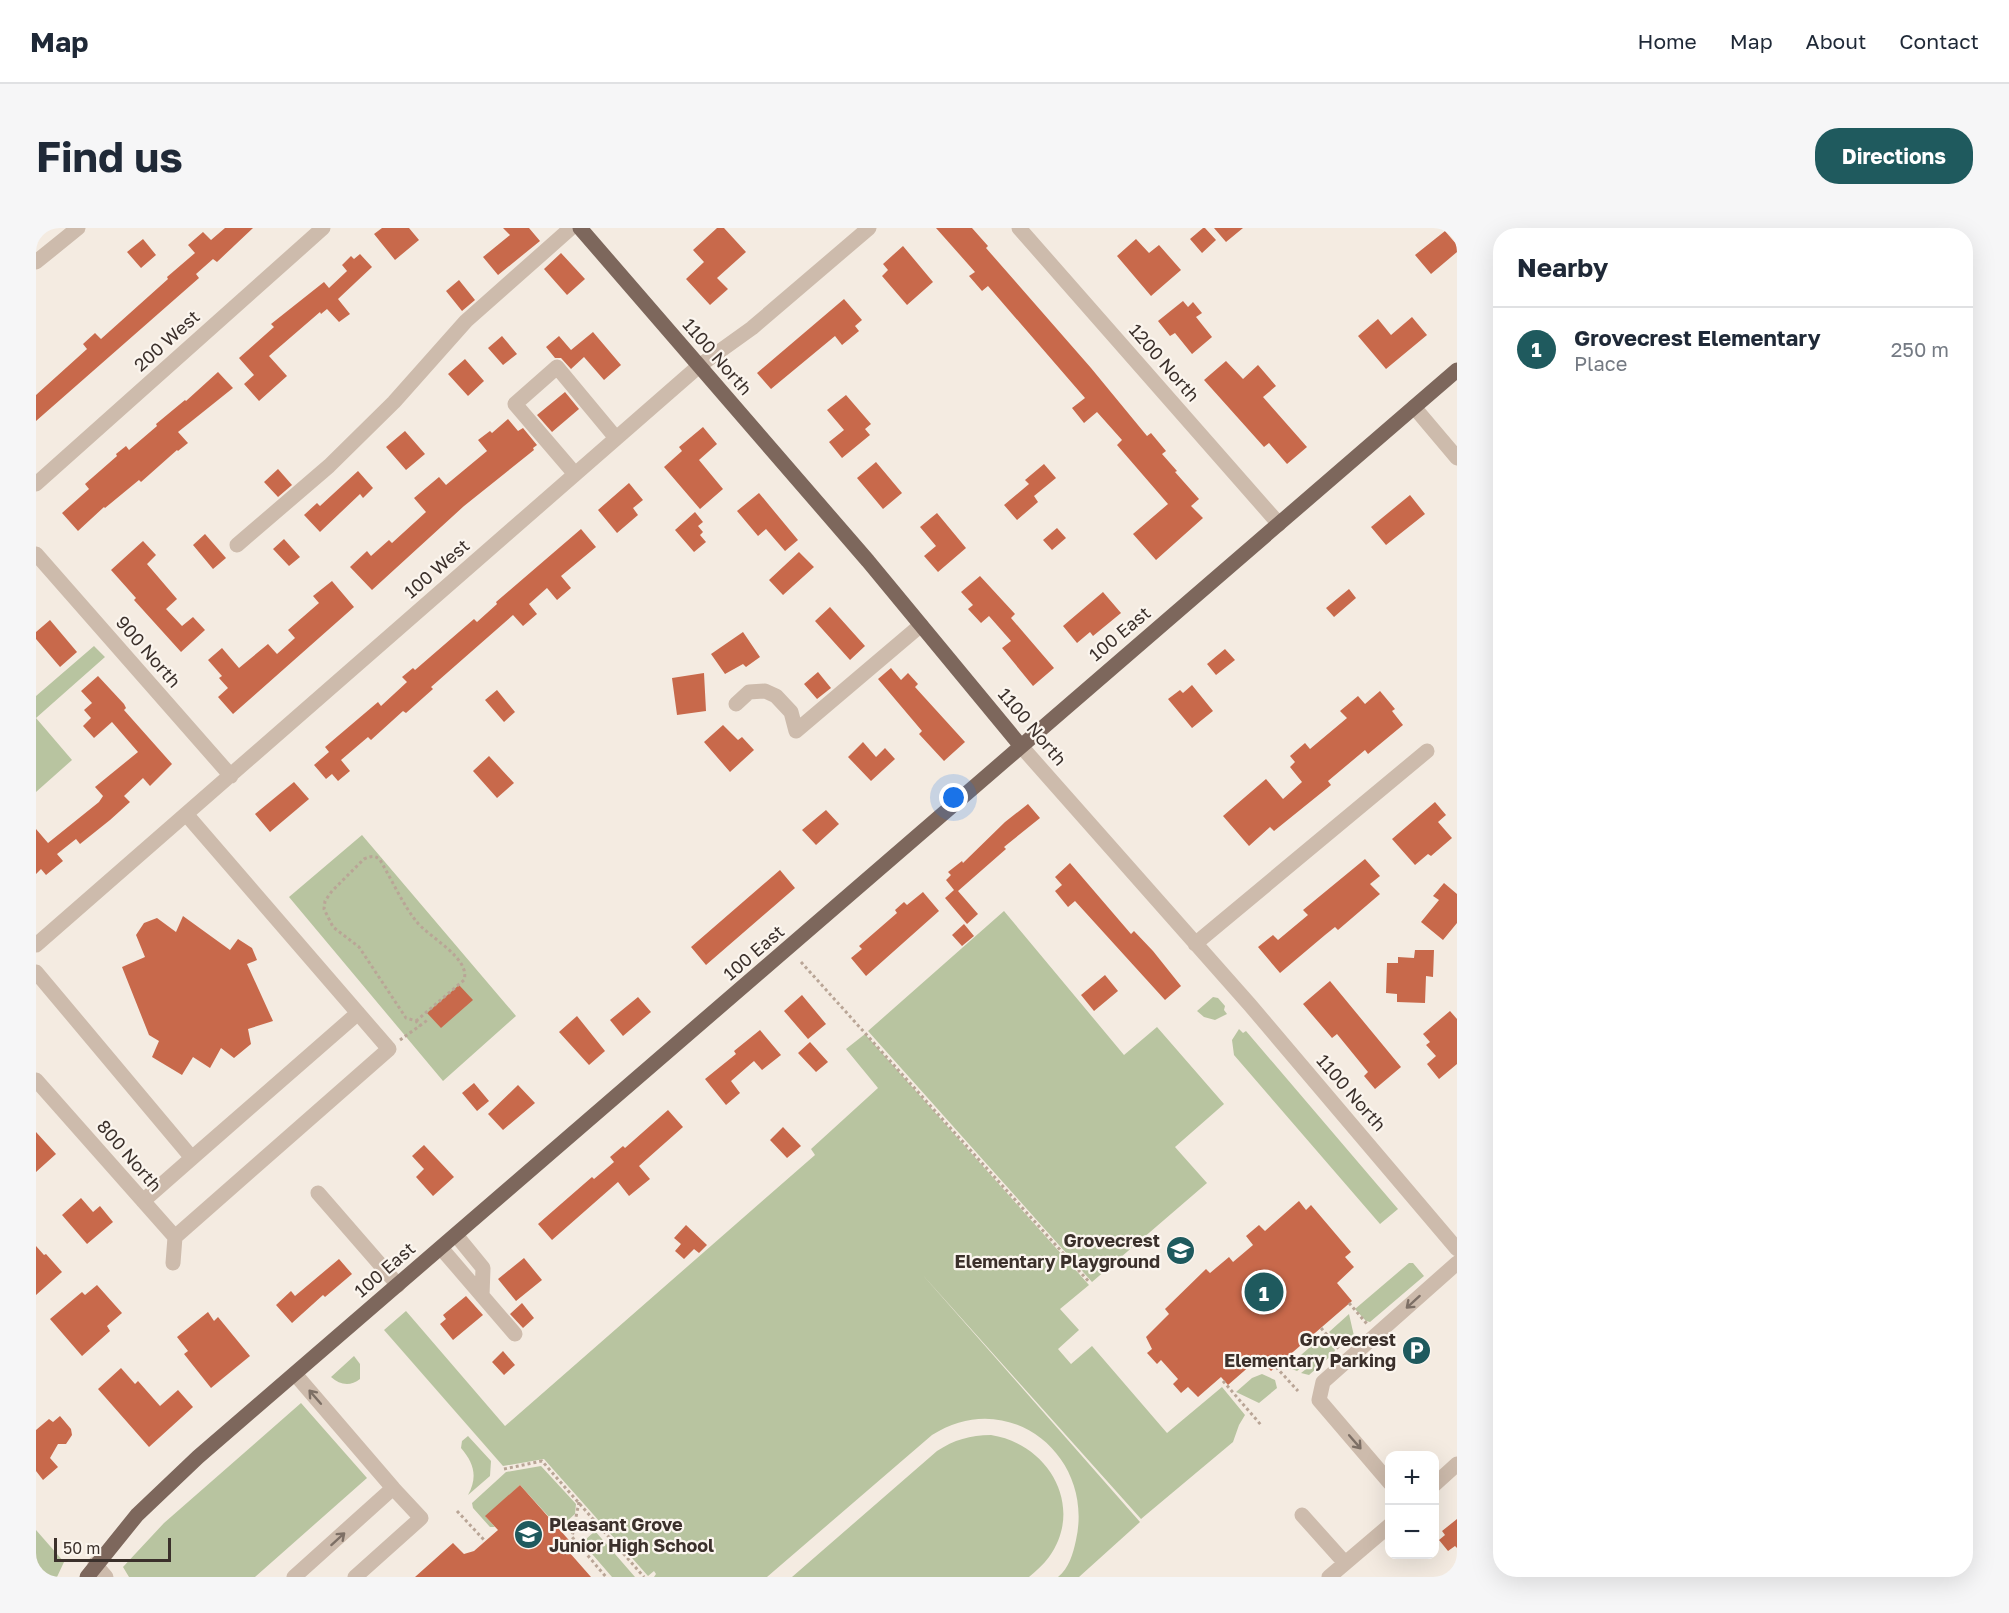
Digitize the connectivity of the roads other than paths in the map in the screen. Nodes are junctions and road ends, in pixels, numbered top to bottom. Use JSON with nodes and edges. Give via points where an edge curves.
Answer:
{"nodes":[{"id":1,"x":78,"y":228,"type":"edge"},
{"id":2,"x":323,"y":228,"type":"edge"},
{"id":3,"x":571,"y":228,"type":"edge"},
{"id":4,"x":580,"y":228,"type":"edge"},
{"id":5,"x":869,"y":228,"type":"edge"},
{"id":6,"x":1019,"y":228,"type":"edge"},
{"id":7,"x":36,"y":262,"type":"edge"},
{"id":8,"x":699,"y":366,"type":"junction"},
{"id":9,"x":1457,"y":370,"type":"edge"},
{"id":10,"x":1414,"y":407,"type":"junction"},
{"id":11,"x":616,"y":438,"type":"junction"},
{"id":12,"x":1457,"y":458,"type":"edge"},
{"id":13,"x":575,"y":474,"type":"junction"},
{"id":14,"x":36,"y":484,"type":"edge"},
{"id":15,"x":1279,"y":525,"type":"junction"},
{"id":16,"x":237,"y":545,"type":"dead end"},
{"id":17,"x":36,"y":554,"type":"edge"},
{"id":18,"x":921,"y":625,"type":"junction"},
{"id":19,"x":736,"y":704,"type":"dead end"},
{"id":20,"x":1020,"y":745,"type":"junction"},
{"id":21,"x":1427,"y":751,"type":"dead end"},
{"id":22,"x":231,"y":776,"type":"junction"},
{"id":23,"x":186,"y":814,"type":"junction"},
{"id":24,"x":1196,"y":944,"type":"junction"},
{"id":25,"x":36,"y":945,"type":"edge"},
{"id":26,"x":36,"y":972,"type":"edge"},
{"id":27,"x":358,"y":1013,"type":"junction"},
{"id":28,"x":36,"y":1080,"type":"edge"},
{"id":29,"x":192,"y":1158,"type":"junction"},
{"id":30,"x":318,"y":1193,"type":"dead end"},
{"id":31,"x":143,"y":1201,"type":"junction"},
{"id":32,"x":456,"y":1235,"type":"junction"},
{"id":33,"x":175,"y":1237,"type":"junction"},
{"id":34,"x":441,"y":1248,"type":"junction"},
{"id":35,"x":1457,"y":1250,"type":"edge"},
{"id":36,"x":173,"y":1263,"type":"dead end"},
{"id":37,"x":1457,"y":1263,"type":"edge"},
{"id":38,"x":398,"y":1285,"type":"junction"},
{"id":39,"x":482,"y":1296,"type":"junction"},
{"id":40,"x":515,"y":1334,"type":"dead end"},
{"id":41,"x":295,"y":1374,"type":"junction"},
{"id":42,"x":1457,"y":1464,"type":"edge"},
{"id":43,"x":1385,"y":1478,"type":"edge"},
{"id":44,"x":1439,"y":1480,"type":"edge"},
{"id":45,"x":393,"y":1488,"type":"junction"},
{"id":46,"x":1302,"y":1515,"type":"dead end"},
{"id":47,"x":1385,"y":1528,"type":"edge"},
{"id":48,"x":1345,"y":1563,"type":"junction"},
{"id":49,"x":91,"y":1571,"type":"edge"},
{"id":50,"x":106,"y":1577,"type":"edge"},
{"id":51,"x":294,"y":1577,"type":"edge"},
{"id":52,"x":355,"y":1577,"type":"edge"},
{"id":53,"x":1329,"y":1577,"type":"edge"}],
"edges":[{"from":1,"to":7,"type":"street"},
{"from":2,"to":14,"type":"street","name":"200 West"},
{"from":3,"to":16,"type":"street","via":[[466,321],[394,402],[329,466]]},
{"from":4,"to":8,"type":"main road","name":"1100 North"},
{"from":5,"to":8,"type":"street","name":"100 West","via":[[752,328]]},
{"from":6,"to":15,"type":"street","name":"1200 North"},
{"from":8,"to":11,"type":"street","name":"100 West"},
{"from":8,"to":18,"type":"main road","name":"1100 North"},
{"from":9,"to":10,"type":"main road","name":"100 East"},
{"from":10,"to":12,"type":"street"},
{"from":10,"to":15,"type":"main road","name":"100 East"},
{"from":11,"to":13,"type":"street","name":"100 West"},
{"from":11,"to":13,"type":"street","via":[[557,367],[515,404]]},
{"from":13,"to":22,"type":"street","name":"100 West"},
{"from":15,"to":20,"type":"main road","name":"100 East"},
{"from":17,"to":22,"type":"street","name":"900 North"},
{"from":18,"to":19,"type":"street","via":[[796,731],[791,712],[776,696],[765,691],[749,692]]},
{"from":18,"to":20,"type":"main road","name":"1100 North"},
{"from":20,"to":24,"type":"street","name":"1100 North"},
{"from":20,"to":32,"type":"main road","name":"100 East"},
{"from":21,"to":24,"type":"street"},
{"from":22,"to":23,"type":"street","name":"100 West"},
{"from":23,"to":25,"type":"street","name":"100 West"},
{"from":23,"to":27,"type":"street"},
{"from":24,"to":35,"type":"street","name":"1100 North"},
{"from":26,"to":29,"type":"street"},
{"from":27,"to":29,"type":"street"},
{"from":27,"to":33,"type":"street","via":[[389,1049]]},
{"from":28,"to":31,"type":"street","name":"800 North"},
{"from":29,"to":31,"type":"street"},
{"from":30,"to":38,"type":"street"},
{"from":31,"to":33,"type":"street","name":"800 North"},
{"from":32,"to":34,"type":"main road","name":"100 East"},
{"from":32,"to":39,"type":"street","via":[[483,1268]]},
{"from":33,"to":36,"type":"street"},
{"from":34,"to":38,"type":"main road","name":"100 East"},
{"from":34,"to":39,"type":"street"},
{"from":37,"to":43,"type":"street","one_way":true,"via":[[1323,1382],[1319,1400]]},
{"from":38,"to":41,"type":"main road","name":"100 East"},
{"from":39,"to":40,"type":"street"},
{"from":45,"to":41,"type":"street","one_way":true},
{"from":41,"to":49,"type":"main road","name":"100 East","via":[[137,1515]]},
{"from":42,"to":44,"type":"street"},
{"from":51,"to":45,"type":"street","one_way":true},
{"from":45,"to":52,"type":"street","via":[[421,1518]]},
{"from":46,"to":48,"type":"street"},
{"from":47,"to":48,"type":"street"},
{"from":48,"to":53,"type":"street"},
{"from":49,"to":50,"type":"street"}]}
